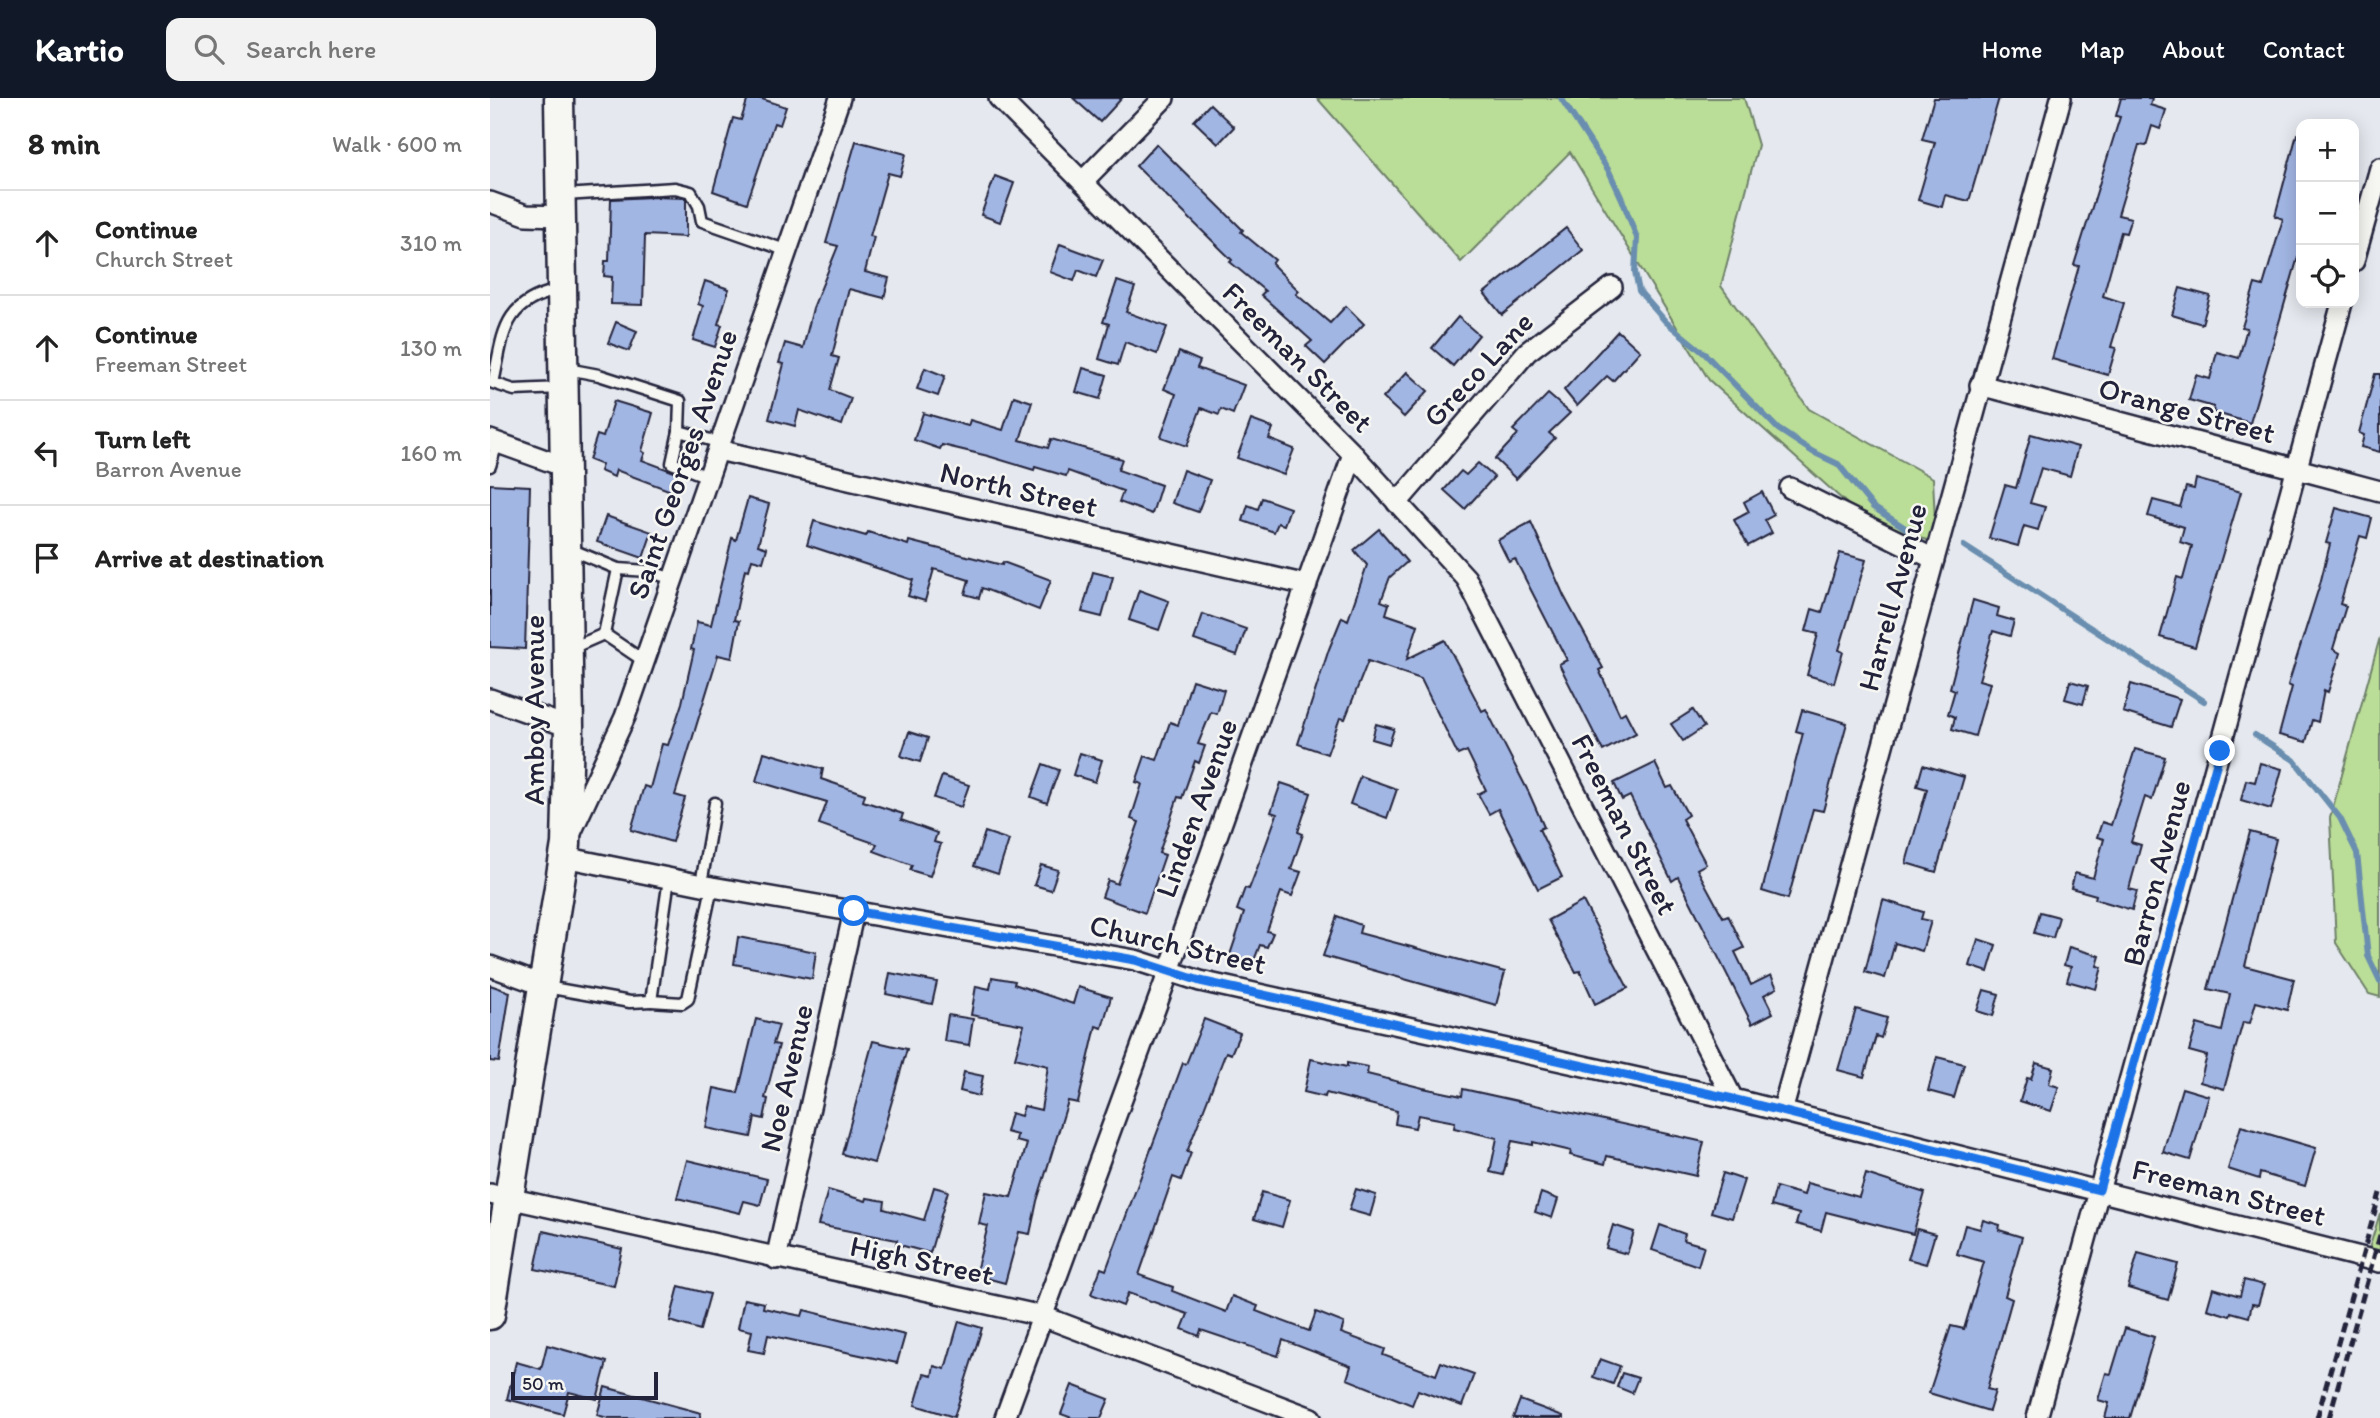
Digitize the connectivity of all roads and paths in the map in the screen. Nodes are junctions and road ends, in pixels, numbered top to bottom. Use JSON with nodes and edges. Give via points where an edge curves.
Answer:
{"nodes":[{"id":1,"x":559,"y":98,"type":"edge"},
{"id":2,"x":839,"y":98,"type":"edge"},
{"id":3,"x":999,"y":98,"type":"edge"},
{"id":4,"x":1164,"y":98,"type":"edge"},
{"id":5,"x":2060,"y":98,"type":"edge"},
{"id":6,"x":2380,"y":168,"type":"edge"},
{"id":7,"x":1083,"y":181,"type":"junction"},
{"id":8,"x":490,"y":202,"type":"edge"},
{"id":9,"x":561,"y":205,"type":"junction"},
{"id":10,"x":2358,"y":245,"type":"edge"},
{"id":11,"x":789,"y":251,"type":"junction"},
{"id":12,"x":1612,"y":287,"type":"dead end"},
{"id":13,"x":562,"y":289,"type":"junction"},
{"id":14,"x":2341,"y":308,"type":"edge"},
{"id":15,"x":563,"y":378,"type":"junction"},
{"id":16,"x":1980,"y":385,"type":"junction"},
{"id":17,"x":678,"y":431,"type":"junction"},
{"id":18,"x":494,"y":441,"type":"edge"},
{"id":19,"x":720,"y":446,"type":"junction"},
{"id":20,"x":1353,"y":454,"type":"junction"},
{"id":21,"x":490,"y":466,"type":"edge"},
{"id":22,"x":565,"y":467,"type":"junction"},
{"id":23,"x":2295,"y":470,"type":"junction"},
{"id":24,"x":708,"y":477,"type":"junction"},
{"id":25,"x":1790,"y":488,"type":"dead end"},
{"id":26,"x":2380,"y":491,"type":"edge"},
{"id":27,"x":1397,"y":503,"type":"junction"},
{"id":28,"x":566,"y":547,"type":"junction"},
{"id":29,"x":1934,"y":559,"type":"junction"},
{"id":30,"x":618,"y":569,"type":"junction"},
{"id":31,"x":673,"y":579,"type":"junction"},
{"id":32,"x":1307,"y":585,"type":"junction"},
{"id":33,"x":604,"y":634,"type":"junction"},
{"id":34,"x":567,"y":650,"type":"junction"},
{"id":35,"x":644,"y":661,"type":"junction"},
{"id":36,"x":490,"y":699,"type":"edge"},
{"id":37,"x":569,"y":727,"type":"junction"},
{"id":38,"x":715,"y":803,"type":"dead end"},
{"id":39,"x":565,"y":850,"type":"junction"},
{"id":40,"x":669,"y":879,"type":"junction"},
{"id":41,"x":707,"y":886,"type":"junction"},
{"id":42,"x":854,"y":911,"type":"junction"},
{"id":43,"x":490,"y":966,"type":"edge"},
{"id":44,"x":1170,"y":971,"type":"junction"},
{"id":45,"x":545,"y":986,"type":"junction"},
{"id":46,"x":651,"y":1001,"type":"junction"},
{"id":47,"x":1733,"y":1099,"type":"junction"},
{"id":48,"x":1782,"y":1112,"type":"junction"},
{"id":49,"x":2099,"y":1190,"type":"junction"},
{"id":50,"x":499,"y":1197,"type":"edge"},
{"id":51,"x":776,"y":1259,"type":"junction"},
{"id":52,"x":2380,"y":1262,"type":"edge"},
{"id":53,"x":490,"y":1315,"type":"edge"},
{"id":54,"x":1042,"y":1316,"type":"junction"},
{"id":55,"x":1005,"y":1418,"type":"edge"},
{"id":56,"x":1311,"y":1418,"type":"edge"},
{"id":57,"x":2037,"y":1418,"type":"edge"}],
"edges":[{"from":1,"to":9,"type":"main road","name":"Amboy Avenue"},
{"from":2,"to":11,"type":"street","name":"Saint Georges Avenue"},
{"from":3,"to":7,"type":"street","name":"Freeman Street"},
{"from":4,"to":7,"type":"street"},
{"from":5,"to":16,"type":"street","name":"Harrell Avenue"},
{"from":6,"to":10,"type":"street"},
{"from":7,"to":20,"type":"street","name":"Freeman Street"},
{"from":8,"to":9,"type":"street","via":[[526,215]]},
{"from":9,"to":11,"type":"lane","via":[[675,188],[691,192],[702,221]]},
{"from":9,"to":13,"type":"main road","name":"Amboy Avenue"},
{"from":11,"to":19,"type":"street","name":"Saint Georges Avenue"},
{"from":12,"to":27,"type":"street","name":"Greco Lane","via":[[1527,352]]},
{"from":13,"to":15,"type":"main road","name":"Amboy Avenue"},
{"from":13,"to":15,"type":"lane","via":[[538,295],[507,320],[493,383],[514,390]]},
{"from":14,"to":23,"type":"street","name":"Barron Avenue"},
{"from":15,"to":17,"type":"lane","via":[[599,374],[680,401]]},
{"from":15,"to":22,"type":"main road","name":"Amboy Avenue"},
{"from":16,"to":23,"type":"street","name":"Orange Street"},
{"from":16,"to":29,"type":"street","name":"Harrell Avenue"},
{"from":17,"to":19,"type":"lane"},
{"from":17,"to":24,"type":"lane","via":[[672,463]]},
{"from":18,"to":21,"type":"lane"},
{"from":18,"to":22,"type":"street"},
{"from":19,"to":24,"type":"street","name":"Saint Georges Avenue"},
{"from":19,"to":32,"type":"street","name":"North Street"},
{"from":20,"to":27,"type":"street","name":"Freeman Street"},
{"from":20,"to":32,"type":"street","name":"Linden Avenue"},
{"from":22,"to":28,"type":"main road","name":"Amboy Avenue"},
{"from":23,"to":26,"type":"street","name":"Orange Street"},
{"from":23,"to":49,"type":"street","name":"Barron Avenue"},
{"from":24,"to":31,"type":"street","name":"Saint Georges Avenue"},
{"from":25,"to":29,"type":"street"},
{"from":27,"to":47,"type":"street","name":"Freeman Street","via":[[1466,578]]},
{"from":28,"to":30,"type":"lane"},
{"from":28,"to":34,"type":"main road","name":"Amboy Avenue"},
{"from":29,"to":48,"type":"street","name":"Harrell Avenue"},
{"from":30,"to":31,"type":"lane"},
{"from":30,"to":33,"type":"lane"},
{"from":31,"to":35,"type":"street","name":"Saint Georges Avenue"},
{"from":32,"to":44,"type":"street","name":"Linden Avenue"},
{"from":33,"to":34,"type":"lane"},
{"from":33,"to":35,"type":"lane"},
{"from":34,"to":37,"type":"main road","name":"Amboy Avenue"},
{"from":35,"to":39,"type":"street","name":"Saint Georges Avenue","via":[[625,717]]},
{"from":36,"to":37,"type":"street"},
{"from":37,"to":39,"type":"main road","name":"Amboy Avenue"},
{"from":38,"to":41,"type":"lane"},
{"from":39,"to":40,"type":"street","name":"Church Street"},
{"from":39,"to":45,"type":"main road","name":"Amboy Avenue"},
{"from":40,"to":41,"type":"street","name":"Church Street"},
{"from":40,"to":46,"type":"lane"},
{"from":41,"to":42,"type":"street","name":"Church Street"},
{"from":41,"to":46,"type":"lane","via":[[688,999],[682,1003]]},
{"from":42,"to":44,"type":"street","name":"Church Street","via":[[1135,960]]},
{"from":42,"to":51,"type":"street","name":"Noe Avenue"},
{"from":43,"to":45,"type":"street"},
{"from":44,"to":47,"type":"street","name":"Church Street"},
{"from":44,"to":54,"type":"street","name":"Linden Avenue"},
{"from":45,"to":46,"type":"lane","via":[[630,1002]]},
{"from":45,"to":50,"type":"main road","name":"Amboy Avenue"},
{"from":47,"to":48,"type":"street","name":"Freeman Street"},
{"from":48,"to":49,"type":"street","name":"Freeman Street"},
{"from":49,"to":52,"type":"street","name":"Freeman Street"},
{"from":49,"to":57,"type":"street","name":"Barron Avenue"},
{"from":50,"to":51,"type":"street","name":"High Street"},
{"from":50,"to":53,"type":"main road","name":"Amboy Avenue"},
{"from":51,"to":54,"type":"street","name":"High Street"},
{"from":54,"to":55,"type":"street","name":"Linden Avenue"},
{"from":54,"to":56,"type":"street","name":"High Street"}]}
